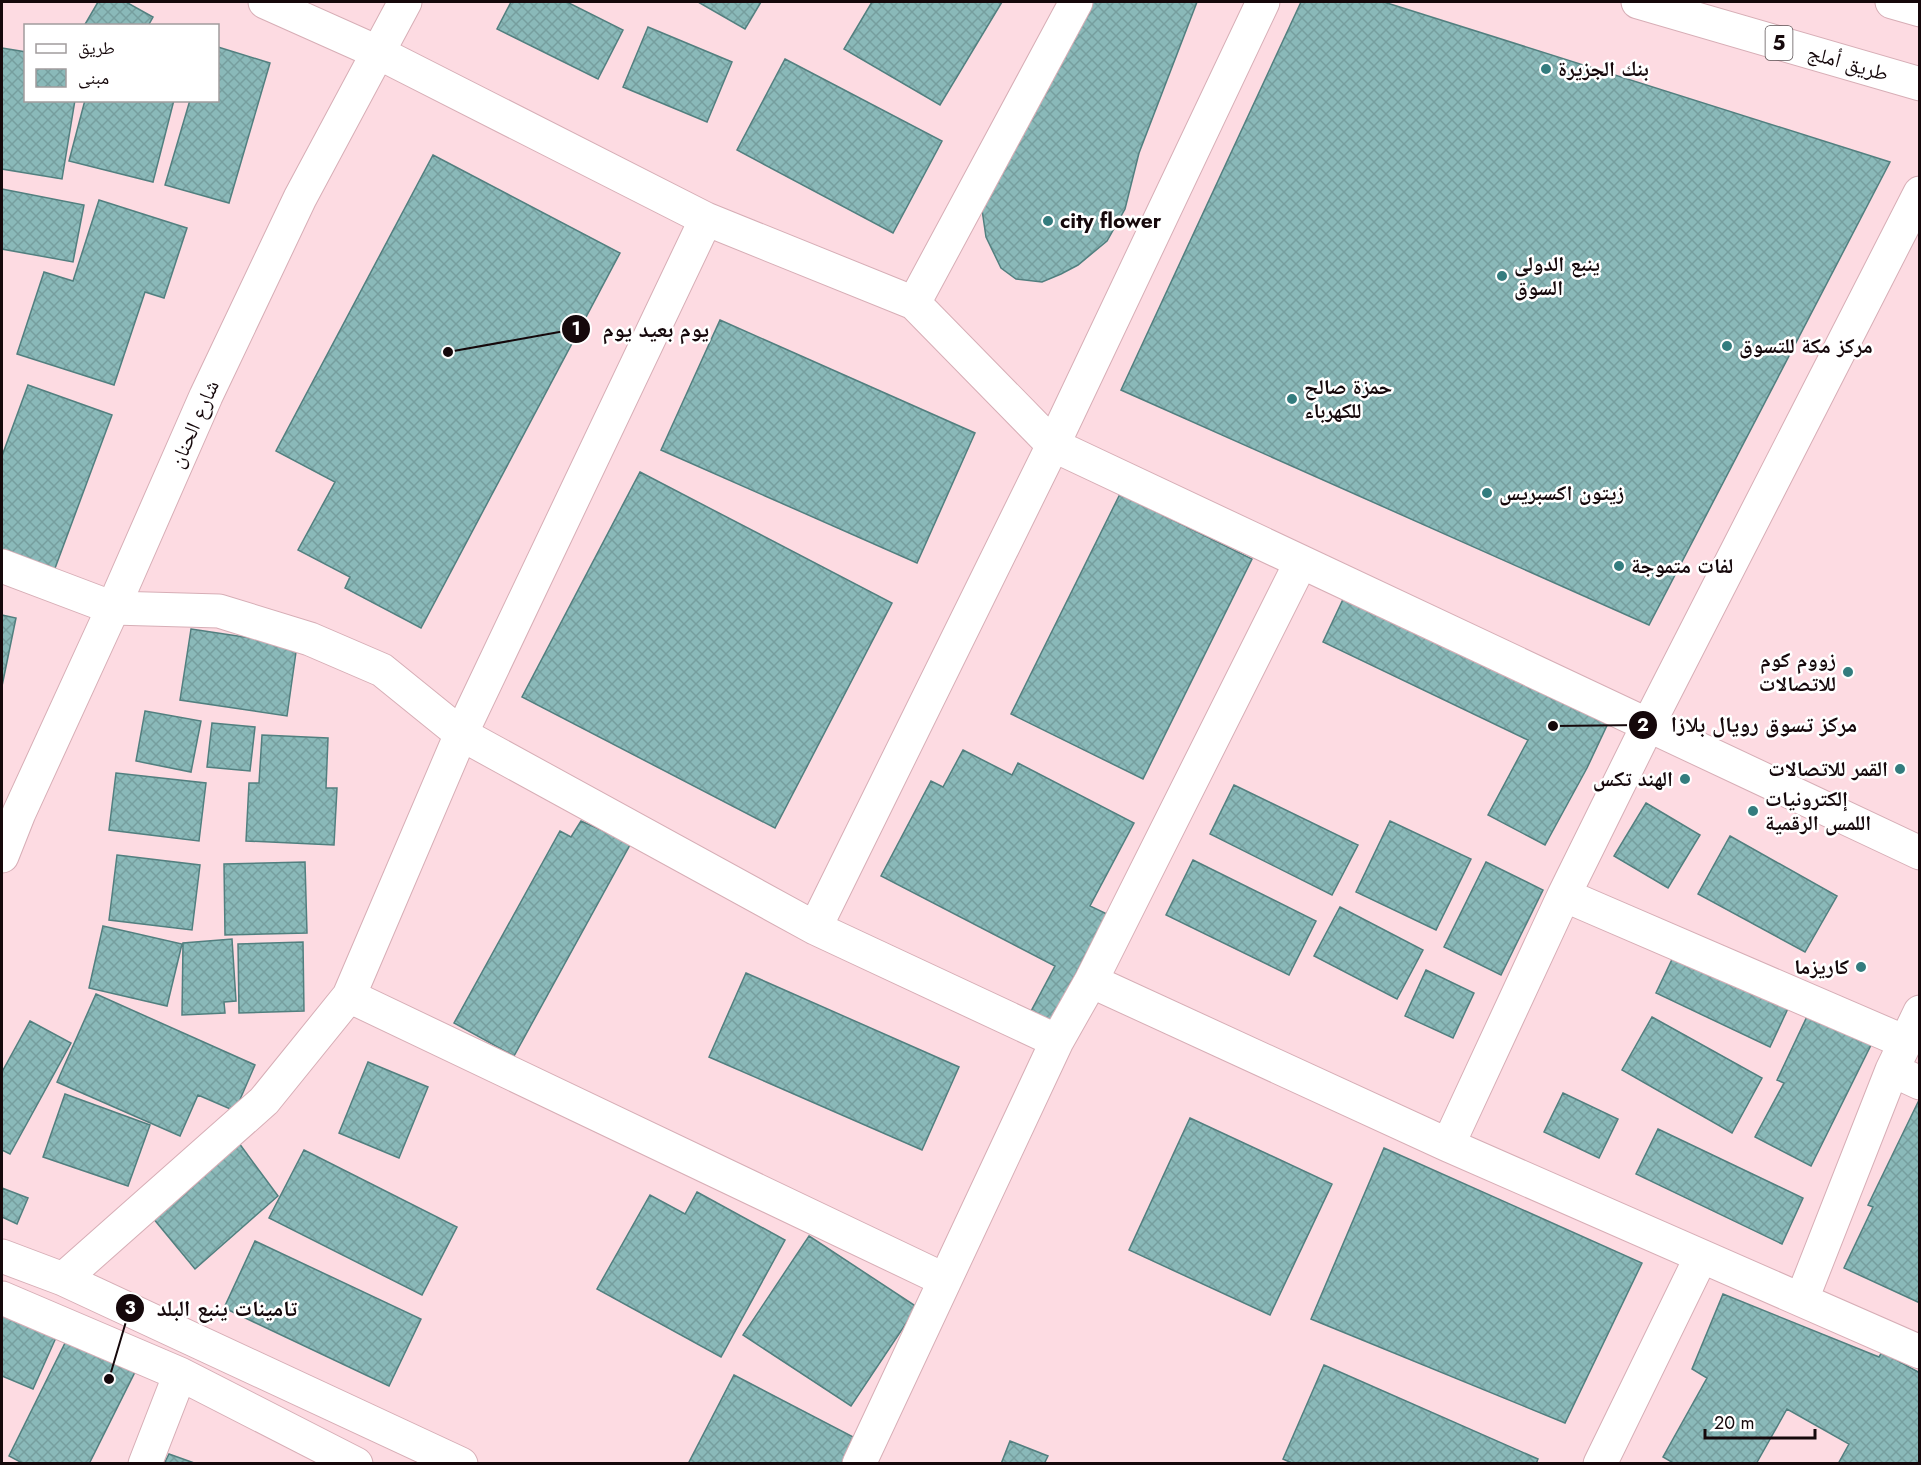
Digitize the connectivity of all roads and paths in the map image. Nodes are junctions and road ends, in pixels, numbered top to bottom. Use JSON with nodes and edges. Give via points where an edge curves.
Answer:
{"nodes":[{"id":1,"x":265,"y":2,"type":"edge"},
{"id":2,"x":405,"y":2,"type":"edge"},
{"id":3,"x":1076,"y":2,"type":"edge"},
{"id":4,"x":1263,"y":2,"type":"edge"},
{"id":5,"x":1638,"y":2,"type":"edge"},
{"id":6,"x":1892,"y":2,"type":"edge"},
{"id":7,"x":1920,"y":10,"type":"edge"},
{"id":8,"x":377,"y":52,"type":"junction"},
{"id":9,"x":1920,"y":84,"type":"edge"},
{"id":10,"x":1920,"y":193,"type":"edge"},
{"id":11,"x":706,"y":219,"type":"junction"},
{"id":12,"x":914,"y":303,"type":"junction"},
{"id":13,"x":1053,"y":445,"type":"junction"},
{"id":14,"x":1301,"y":562,"type":"junction"},
{"id":15,"x":2,"y":566,"type":"edge"},
{"id":16,"x":113,"y":608,"type":"junction"},
{"id":17,"x":1648,"y":725,"type":"junction"},
{"id":18,"x":461,"y":734,"type":"junction"},
{"id":19,"x":10,"y":810,"type":"edge"},
{"id":20,"x":1920,"y":853,"type":"edge"},
{"id":21,"x":2,"y":856,"type":"edge"},
{"id":22,"x":1564,"y":895,"type":"junction"},
{"id":23,"x":815,"y":928,"type":"junction"},
{"id":24,"x":1091,"y":981,"type":"junction"},
{"id":25,"x":350,"y":996,"type":"junction"},
{"id":26,"x":1920,"y":1012,"type":"edge"},
{"id":27,"x":1057,"y":1041,"type":"junction"},
{"id":28,"x":1906,"y":1065,"type":"edge"},
{"id":29,"x":1448,"y":1145,"type":"junction"},
{"id":30,"x":2,"y":1256,"type":"edge"},
{"id":31,"x":1701,"y":1257,"type":"junction"},
{"id":32,"x":63,"y":1279,"type":"junction"},
{"id":33,"x":945,"y":1280,"type":"junction"},
{"id":34,"x":2,"y":1298,"type":"edge"},
{"id":35,"x":1802,"y":1299,"type":"junction"},
{"id":36,"x":1920,"y":1352,"type":"edge"},
{"id":37,"x":180,"y":1374,"type":"junction"},
{"id":38,"x":353,"y":1463,"type":"edge"},
{"id":39,"x":145,"y":1464,"type":"edge"},
{"id":40,"x":461,"y":1464,"type":"edge"},
{"id":41,"x":859,"y":1464,"type":"edge"},
{"id":42,"x":1600,"y":1464,"type":"edge"}],
"edges":[{"from":1,"to":8,"type":"main road"},
{"from":2,"to":8,"type":"main road","name":"شارع الحنان"},
{"from":3,"to":12,"type":"main road"},
{"from":4,"to":13,"type":"main road"},
{"from":5,"to":9,"type":"main road","name":"طريق أملج","number":"5"},
{"from":6,"to":7,"type":"main road"},
{"from":8,"to":11,"type":"main road"},
{"from":8,"to":16,"type":"main road","name":"شارع الحنان","via":[[240,323]]},
{"from":10,"to":17,"type":"main road"},
{"from":11,"to":12,"type":"main road"},
{"from":11,"to":18,"type":"main road"},
{"from":12,"to":13,"type":"main road"},
{"from":13,"to":14,"type":"main road"},
{"from":13,"to":23,"type":"main road"},
{"from":14,"to":17,"type":"main road"},
{"from":14,"to":24,"type":"main road"},
{"from":15,"to":16,"type":"main road"},
{"from":16,"to":18,"type":"main road","via":[[219,611],[310,639],[382,670]]},
{"from":16,"to":19,"type":"main road","name":"شارع الحنان"},
{"from":17,"to":20,"type":"main road"},
{"from":17,"to":22,"type":"main road"},
{"from":18,"to":23,"type":"main road"},
{"from":18,"to":25,"type":"main road"},
{"from":19,"to":21,"type":"main road","name":"شارع الحنان"},
{"from":22,"to":28,"type":"main road"},
{"from":22,"to":29,"type":"main road"},
{"from":23,"to":27,"type":"main road"},
{"from":24,"to":27,"type":"main road"},
{"from":24,"to":29,"type":"main road"},
{"from":25,"to":32,"type":"main road","via":[[264,1101]]},
{"from":25,"to":33,"type":"main road"},
{"from":26,"to":28,"type":"main road"},
{"from":27,"to":33,"type":"main road"},
{"from":28,"to":35,"type":"main road"},
{"from":29,"to":31,"type":"main road"},
{"from":30,"to":32,"type":"main road"},
{"from":31,"to":35,"type":"main road"},
{"from":31,"to":42,"type":"main road"},
{"from":32,"to":40,"type":"main road"},
{"from":33,"to":41,"type":"main road"},
{"from":34,"to":37,"type":"main road"},
{"from":35,"to":36,"type":"main road"},
{"from":37,"to":38,"type":"main road"},
{"from":37,"to":39,"type":"main road"}]}
